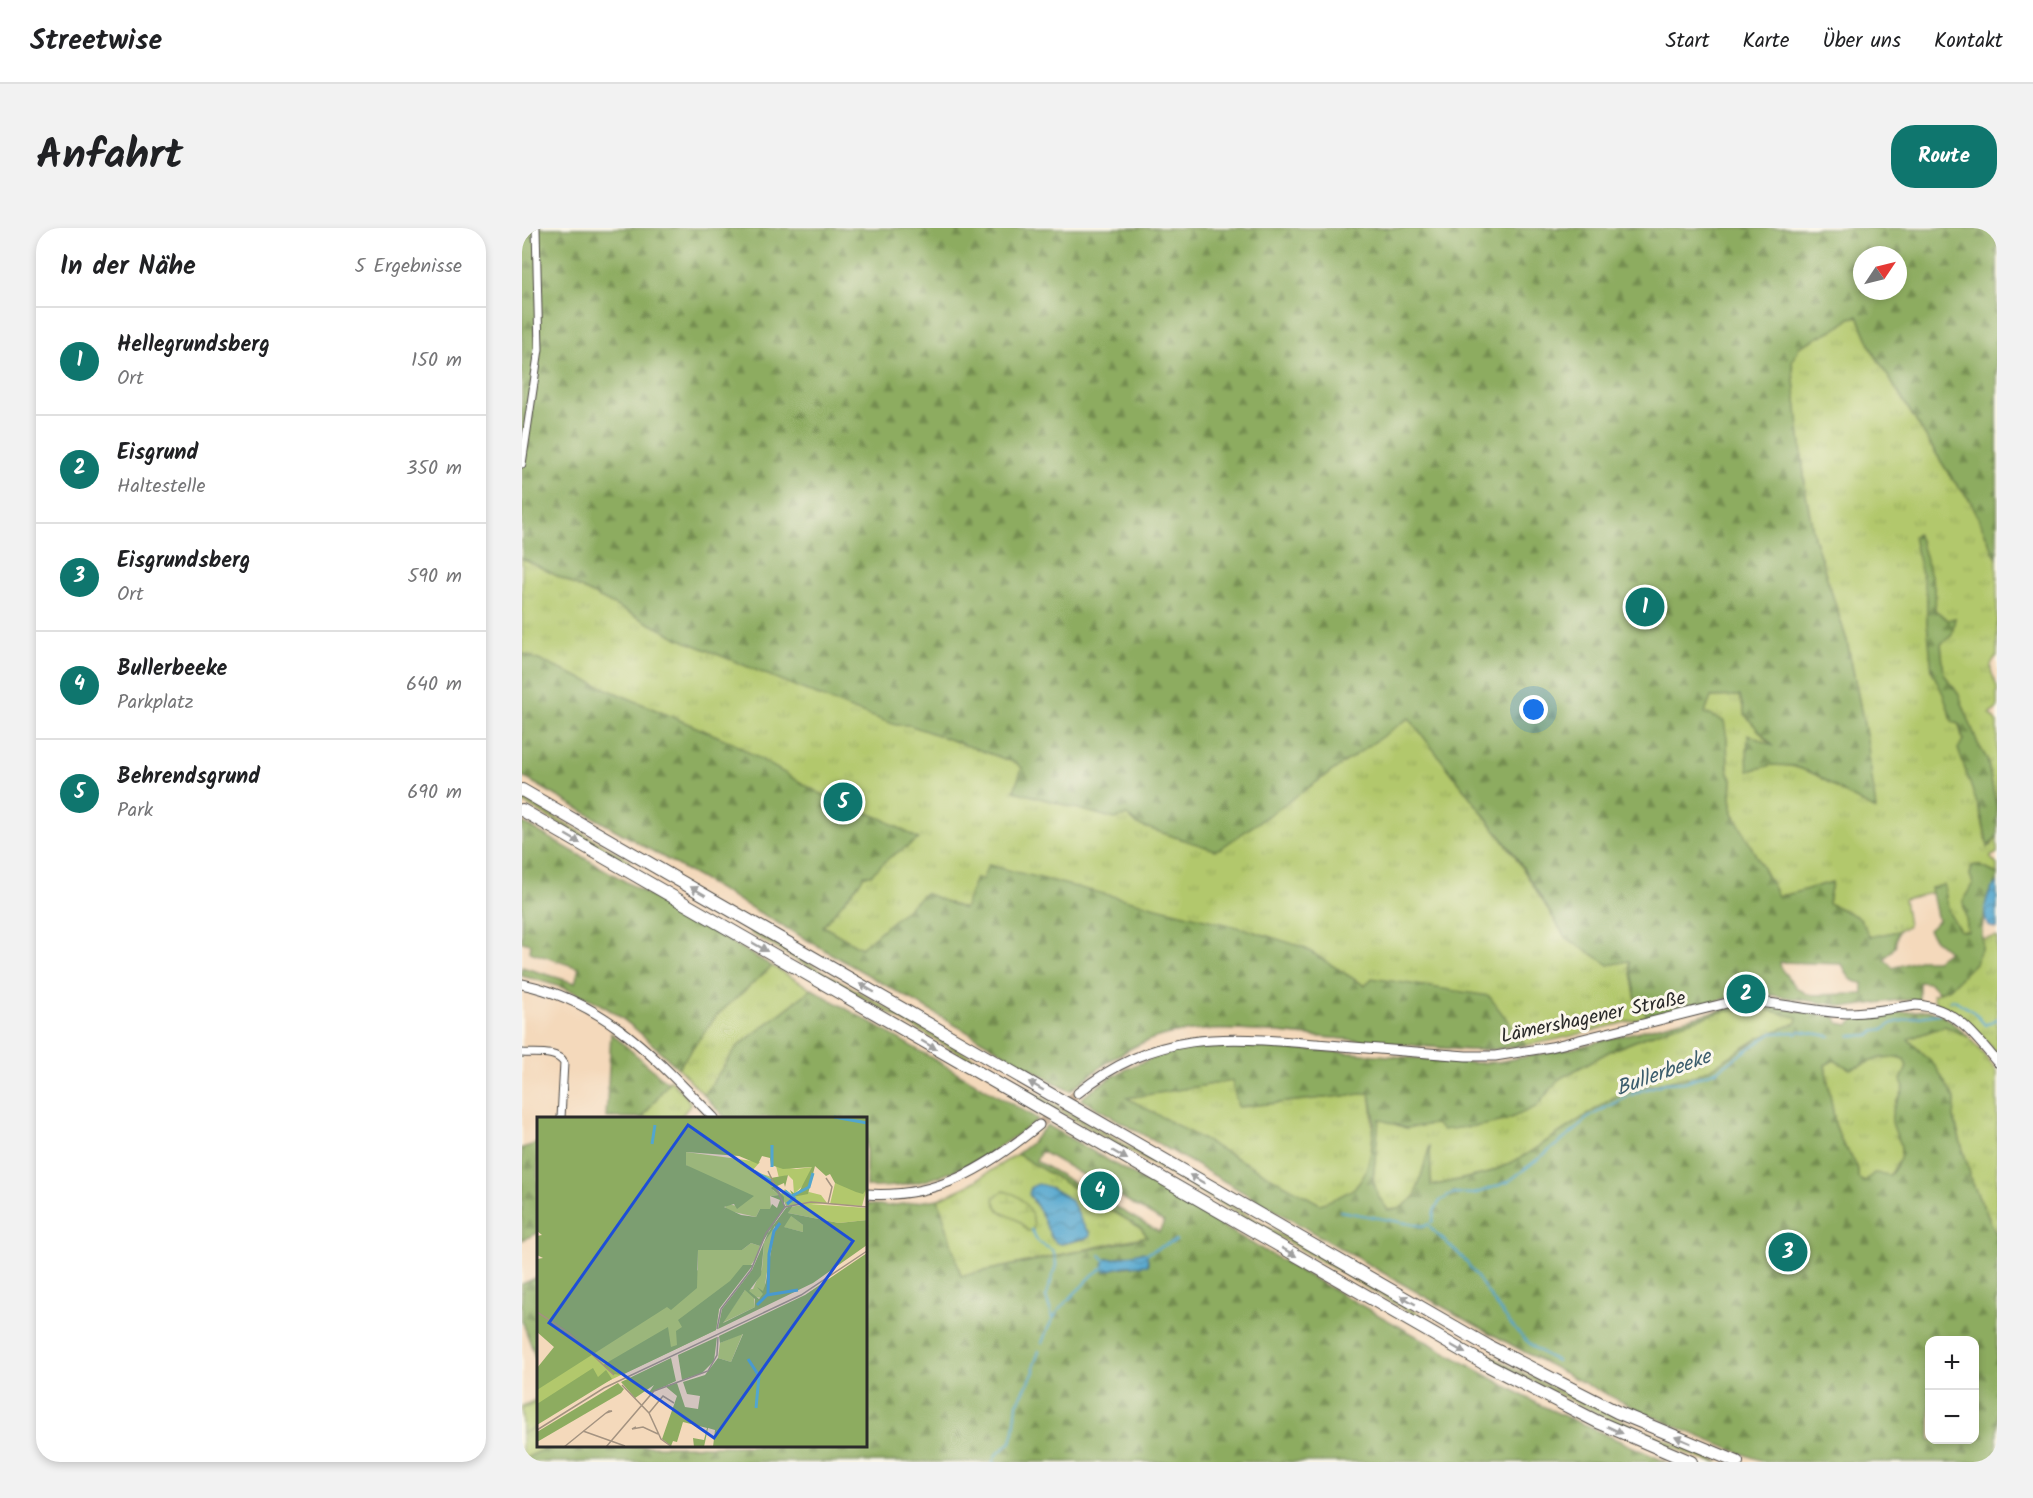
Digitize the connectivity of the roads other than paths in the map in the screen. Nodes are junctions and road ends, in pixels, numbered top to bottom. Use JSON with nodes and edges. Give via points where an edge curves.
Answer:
{"nodes":[{"id":1,"x":536,"y":228,"type":"edge"},
{"id":2,"x":522,"y":464,"type":"edge"},
{"id":3,"x":522,"y":790,"type":"edge"},
{"id":4,"x":522,"y":810,"type":"edge"},
{"id":5,"x":522,"y":984,"type":"edge"},
{"id":6,"x":522,"y":1053,"type":"edge"},
{"id":7,"x":1997,"y":1062,"type":"edge"},
{"id":8,"x":1078,"y":1093,"type":"tunnel mouth"},
{"id":9,"x":561,"y":1117,"type":"edge"},
{"id":10,"x":712,"y":1117,"type":"edge"},
{"id":11,"x":1040,"y":1125,"type":"tunnel mouth"},
{"id":12,"x":867,"y":1194,"type":"edge"},
{"id":13,"x":1691,"y":1462,"type":"edge"},
{"id":14,"x":1737,"y":1462,"type":"edge"}],
"edges":[{"from":1,"to":2,"type":"street","via":[[539,349]]},
{"from":14,"to":3,"type":"highway","one_way":true,"via":[[1569,1388],[1431,1313]]},
{"from":4,"to":13,"type":"highway","one_way":true,"via":[[1443,1340],[1543,1395]]},
{"from":5,"to":10,"type":"main road","via":[[565,997],[608,1020],[645,1050]]},
{"from":6,"to":9,"type":"street","via":[[555,1055],[564,1063]]},
{"from":7,"to":8,"type":"main road","name":"Lämershagener Straße","via":[[1964,1024],[1927,1005],[1847,1013],[1774,1003],[1731,1002],[1576,1041],[1495,1056],[1270,1040],[1194,1040],[1136,1056]]},
{"from":11,"to":12,"type":"main road","via":[[988,1163],[946,1184],[910,1193]]}]}
